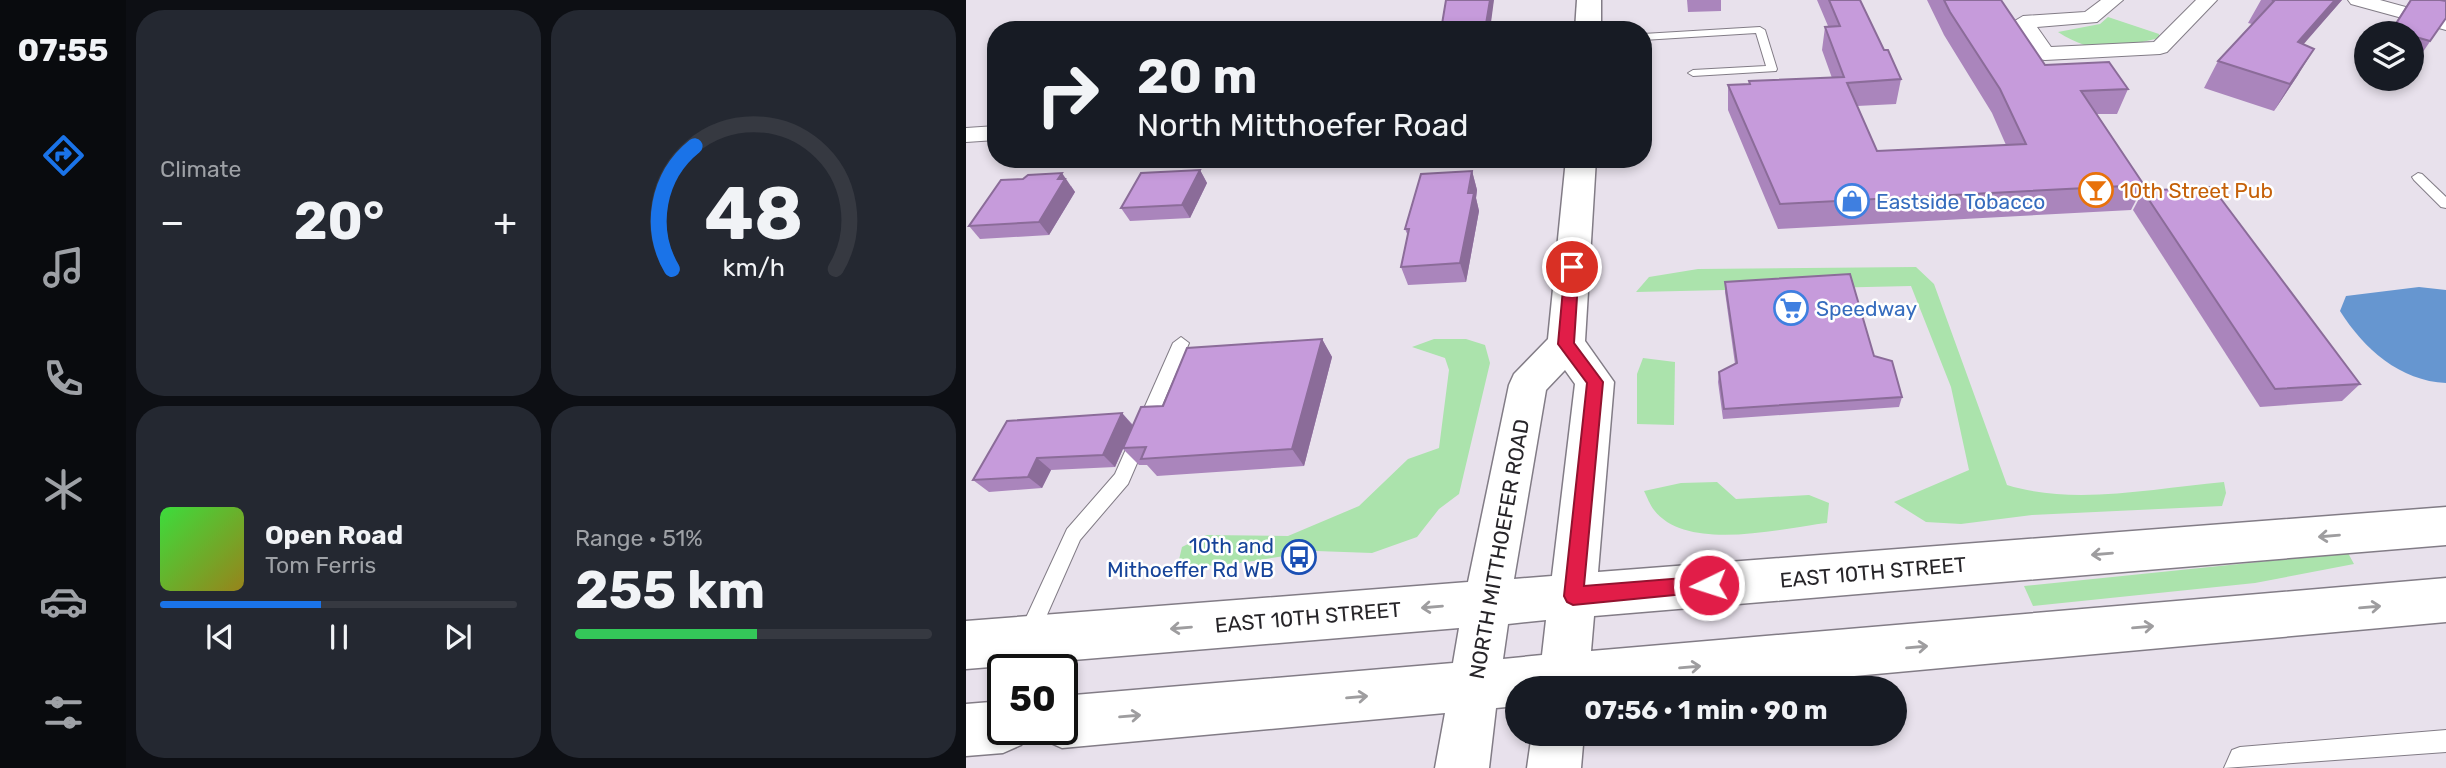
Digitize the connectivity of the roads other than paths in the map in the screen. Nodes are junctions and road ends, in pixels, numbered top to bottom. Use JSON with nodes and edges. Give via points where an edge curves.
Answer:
{"nodes":[{"id":1,"x":1589,"y":0,"type":"edge"},
{"id":2,"x":2113,"y":0,"type":"edge"},
{"id":3,"x":2207,"y":0,"type":"edge"},
{"id":4,"x":2358,"y":0,"type":"edge"},
{"id":5,"x":1588,"y":21,"type":"edge"},
{"id":6,"x":2446,"y":24,"type":"edge"},
{"id":7,"x":1652,"y":36,"type":"edge"},
{"id":8,"x":1693,"y":74,"type":"dead end"},
{"id":9,"x":987,"y":134,"type":"edge"},
{"id":10,"x":966,"y":135,"type":"edge"},
{"id":11,"x":1580,"y":168,"type":"edge"},
{"id":12,"x":2418,"y":177,"type":"dead end"},
{"id":13,"x":2446,"y":204,"type":"edge"},
{"id":14,"x":1181,"y":344,"type":"dead end"},
{"id":15,"x":1566,"y":344,"type":"junction"},
{"id":16,"x":2446,"y":526,"type":"edge"},
{"id":17,"x":1573,"y":596,"type":"junction"},
{"id":18,"x":2446,"y":600,"type":"edge"},
{"id":19,"x":1487,"y":603,"type":"junction"},
{"id":20,"x":1026,"y":640,"type":"junction"},
{"id":21,"x":966,"y":645,"type":"edge"},
{"id":22,"x":1564,"y":676,"type":"edge"},
{"id":23,"x":1637,"y":676,"type":"edge"},
{"id":24,"x":1505,"y":685,"type":"edge"},
{"id":25,"x":1476,"y":686,"type":"junction"},
{"id":26,"x":1078,"y":721,"type":"edge"},
{"id":27,"x":987,"y":728,"type":"edge"},
{"id":28,"x":966,"y":730,"type":"edge"},
{"id":29,"x":2446,"y":741,"type":"edge"},
{"id":30,"x":1556,"y":746,"type":"edge"},
{"id":31,"x":1462,"y":768,"type":"edge"},
{"id":32,"x":1553,"y":768,"type":"edge"},
{"id":33,"x":2235,"y":768,"type":"edge"}],
"edges":[{"from":1,"to":5,"type":"main road"},
{"from":2,"to":3,"type":"street","via":[[2090,19],[2024,22],[2045,54],[2160,48]]},
{"from":4,"to":6,"type":"street"},
{"from":7,"to":8,"type":"lane","via":[[1760,30],[1772,69]]},
{"from":9,"to":10,"type":"street"},
{"from":11,"to":15,"type":"main road"},
{"from":12,"to":13,"type":"lane"},
{"from":14,"to":20,"type":"lane","via":[[1122,479],[1073,536]]},
{"from":15,"to":17,"type":"main road","via":[[1595,382]]},
{"from":15,"to":19,"type":"main road","name":"NORTH MITTHOEFER ROAD","via":[[1528,385]]},
{"from":16,"to":17,"type":"main road","name":"EAST 10TH STREET","one_way":true},
{"from":17,"to":19,"type":"main road","name":"EAST 10TH STREET"},
{"from":17,"to":22,"type":"main road"},
{"from":23,"to":18,"type":"main road","one_way":true},
{"from":19,"to":20,"type":"main road","name":"EAST 10TH STREET","one_way":true},
{"from":19,"to":25,"type":"main road","name":"NORTH MITTHOEFER ROAD"},
{"from":20,"to":21,"type":"main road","name":"EAST 10TH STREET"},
{"from":24,"to":25,"type":"main road"},
{"from":26,"to":25,"type":"main road","one_way":true},
{"from":25,"to":31,"type":"main road","name":"NORTH MITTHOEFER ROAD"},
{"from":27,"to":28,"type":"main road"},
{"from":29,"to":33,"type":"lane","via":[[2240,758]]},
{"from":30,"to":32,"type":"main road"}]}
